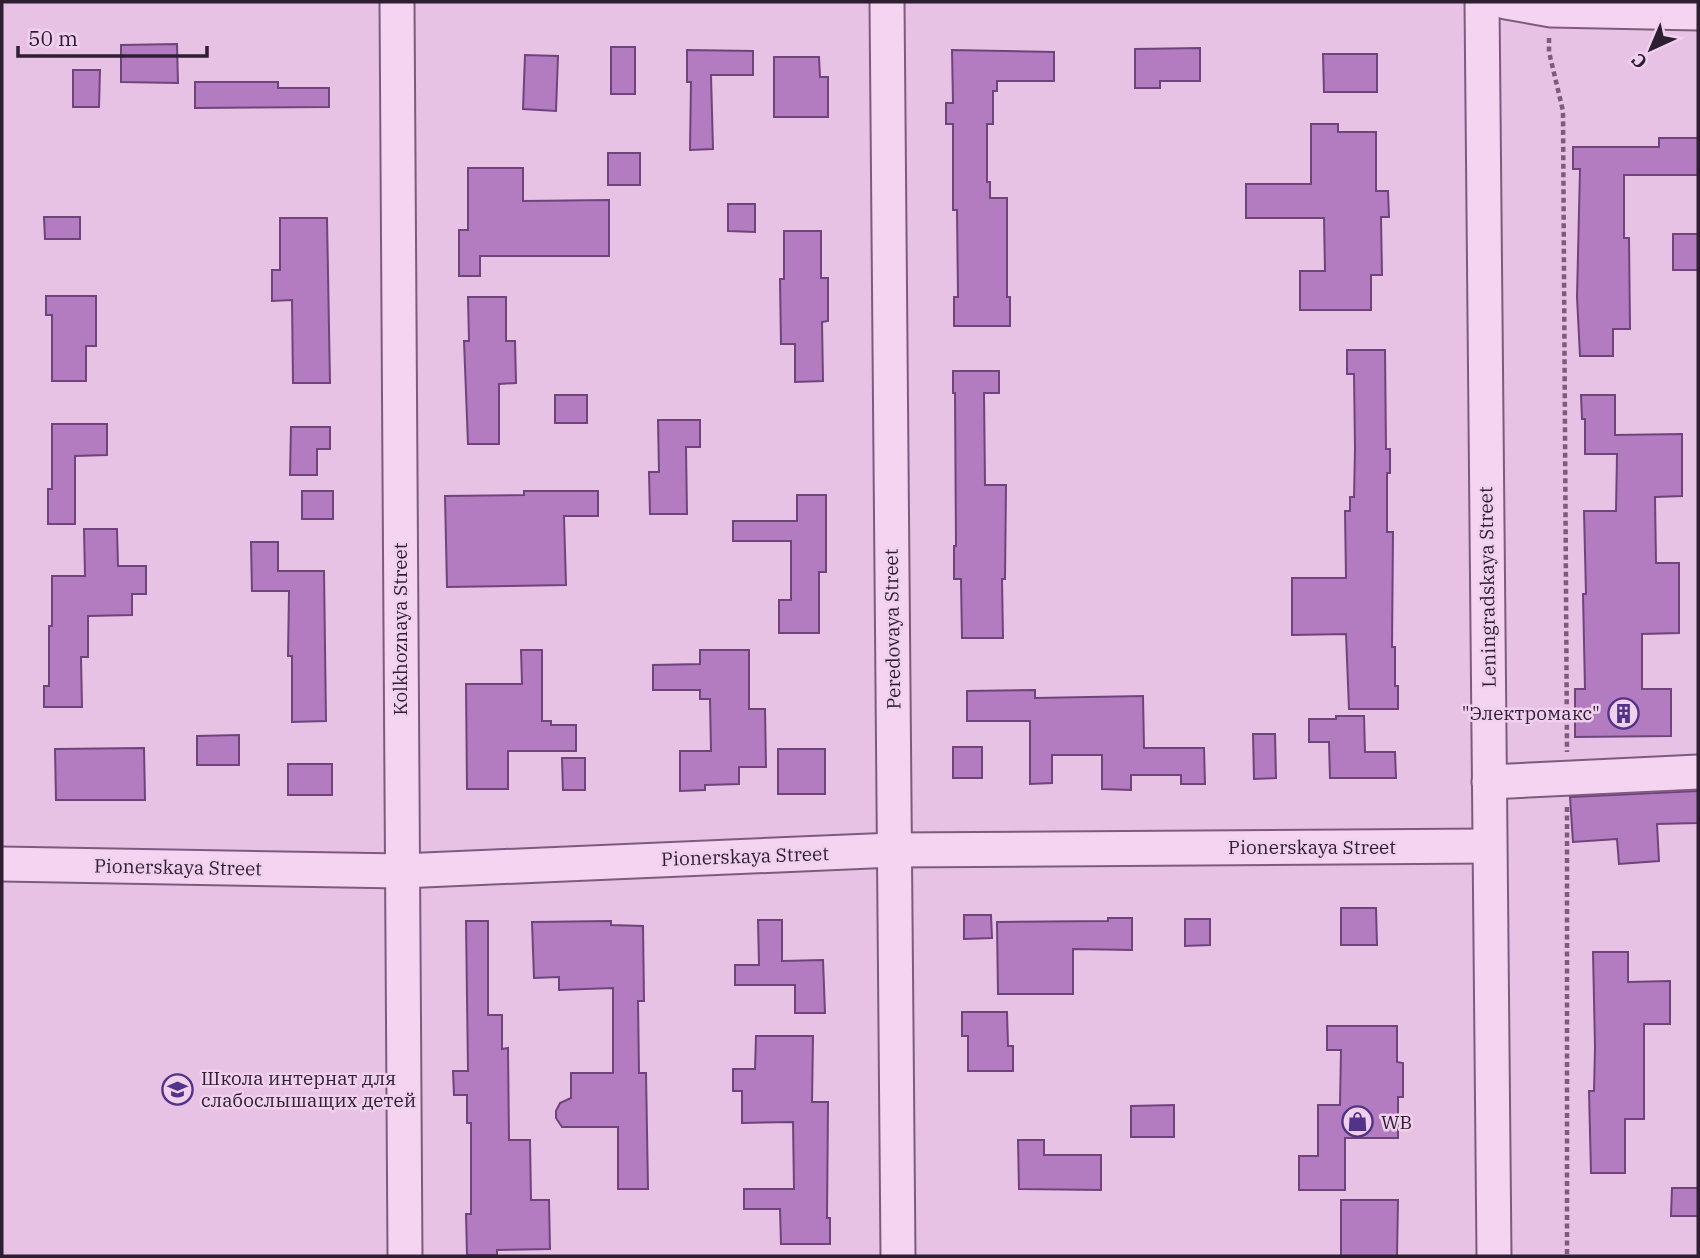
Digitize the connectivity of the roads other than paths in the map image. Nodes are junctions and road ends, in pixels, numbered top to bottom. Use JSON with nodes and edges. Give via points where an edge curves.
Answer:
{"nodes":[{"id":1,"x":397,"y":2,"type":"edge"},
{"id":2,"x":887,"y":2,"type":"edge"},
{"id":3,"x":1482,"y":2,"type":"edge"},
{"id":4,"x":1507,"y":2,"type":"edge"},
{"id":5,"x":1698,"y":13,"type":"edge"},
{"id":6,"x":1698,"y":772,"type":"edge"},
{"id":7,"x":1489,"y":782,"type":"junction"},
{"id":8,"x":1488,"y":846,"type":"junction"},
{"id":9,"x":894,"y":850,"type":"junction"},
{"id":10,"x":2,"y":864,"type":"edge"},
{"id":11,"x":401,"y":871,"type":"junction"},
{"id":12,"x":405,"y":1256,"type":"edge"},
{"id":13,"x":898,"y":1256,"type":"edge"},
{"id":14,"x":1494,"y":1256,"type":"edge"}],
"edges":[{"from":1,"to":11,"type":"street","name":"Kolkhoznaya Street"},
{"from":2,"to":9,"type":"street","name":"Peredovaya Street"},
{"from":3,"to":7,"type":"street","name":"Leningradskaya Street"},
{"from":4,"to":5,"type":"street","via":[[1551,10]]},
{"from":6,"to":7,"type":"street"},
{"from":7,"to":8,"type":"street","name":"Leningradskaya Street"},
{"from":8,"to":9,"type":"street","name":"Pionerskaya Street"},
{"from":8,"to":14,"type":"street","name":"Leningradskaya Street"},
{"from":9,"to":11,"type":"street","name":"Pionerskaya Street"},
{"from":9,"to":13,"type":"street","name":"Peredovaya Street"},
{"from":10,"to":11,"type":"street","name":"Pionerskaya Street"},
{"from":11,"to":12,"type":"street","name":"Kolkhoznaya Street"}]}
